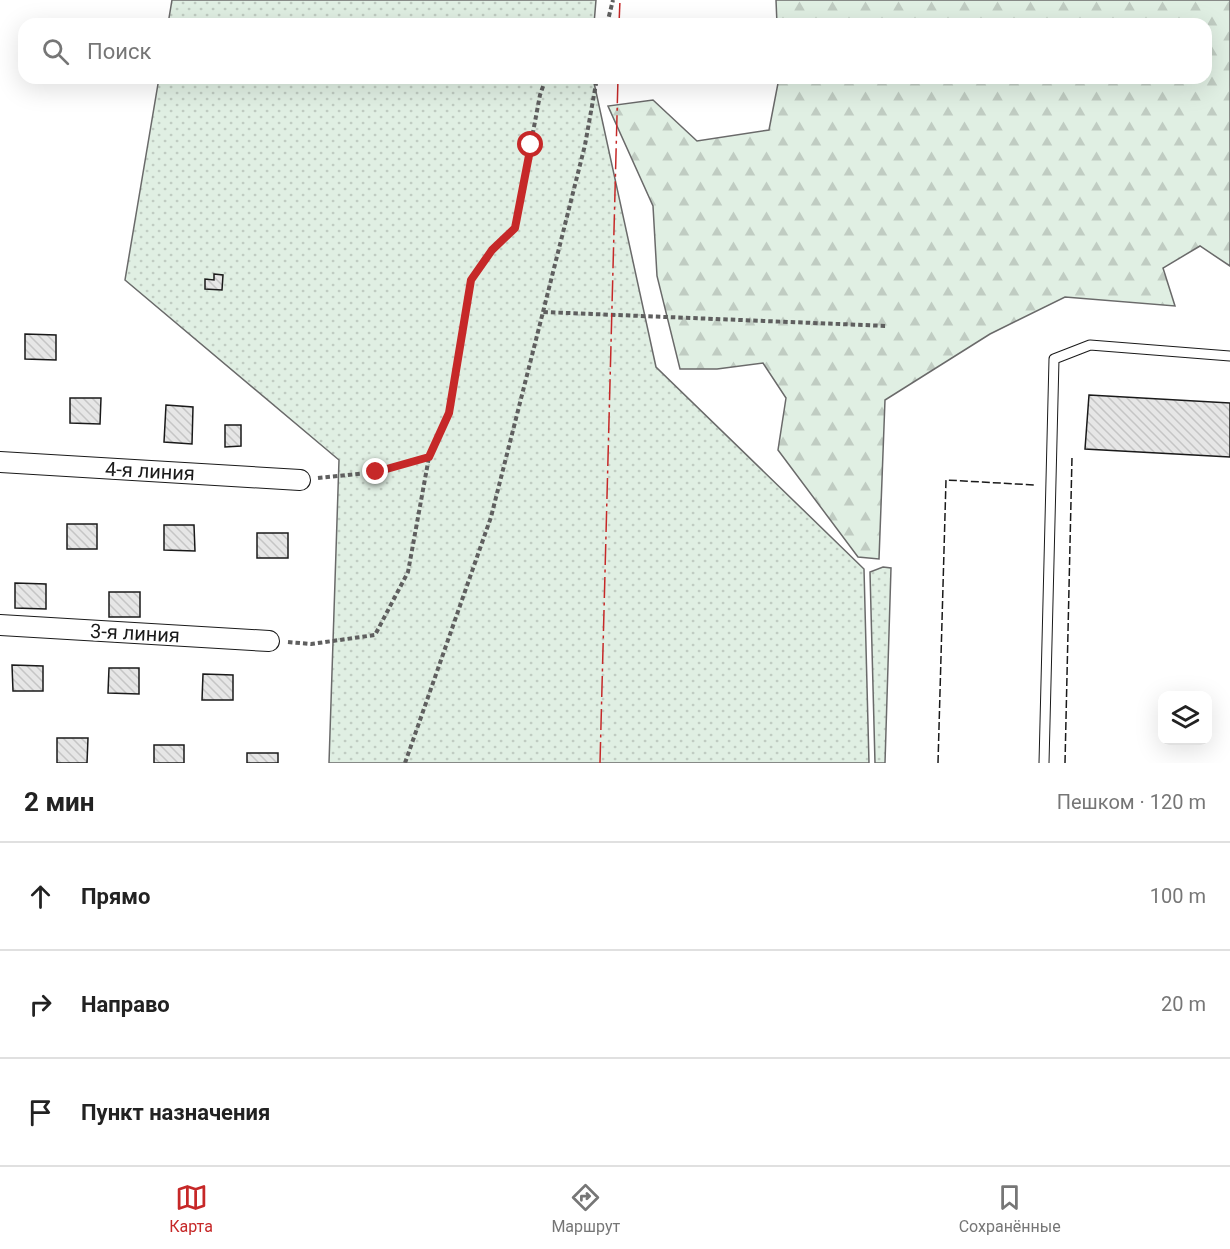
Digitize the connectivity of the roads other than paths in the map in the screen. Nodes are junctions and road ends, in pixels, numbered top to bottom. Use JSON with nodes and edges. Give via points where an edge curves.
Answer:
{"nodes":[{"id":1,"x":1230,"y":356,"type":"edge"},
{"id":2,"x":0,"y":462,"type":"edge"},
{"id":3,"x":300,"y":480,"type":"road end"},
{"id":4,"x":0,"y":625,"type":"edge"},
{"id":5,"x":269,"y":641,"type":"road end"},
{"id":6,"x":1044,"y":763,"type":"edge"}],
"edges":[{"from":1,"to":6,"type":"lane","via":[[1090,345],[1054,359]]},
{"from":2,"to":3,"type":"street","name":"4-я линия"},
{"from":4,"to":5,"type":"street","name":"3-я линия"}]}
